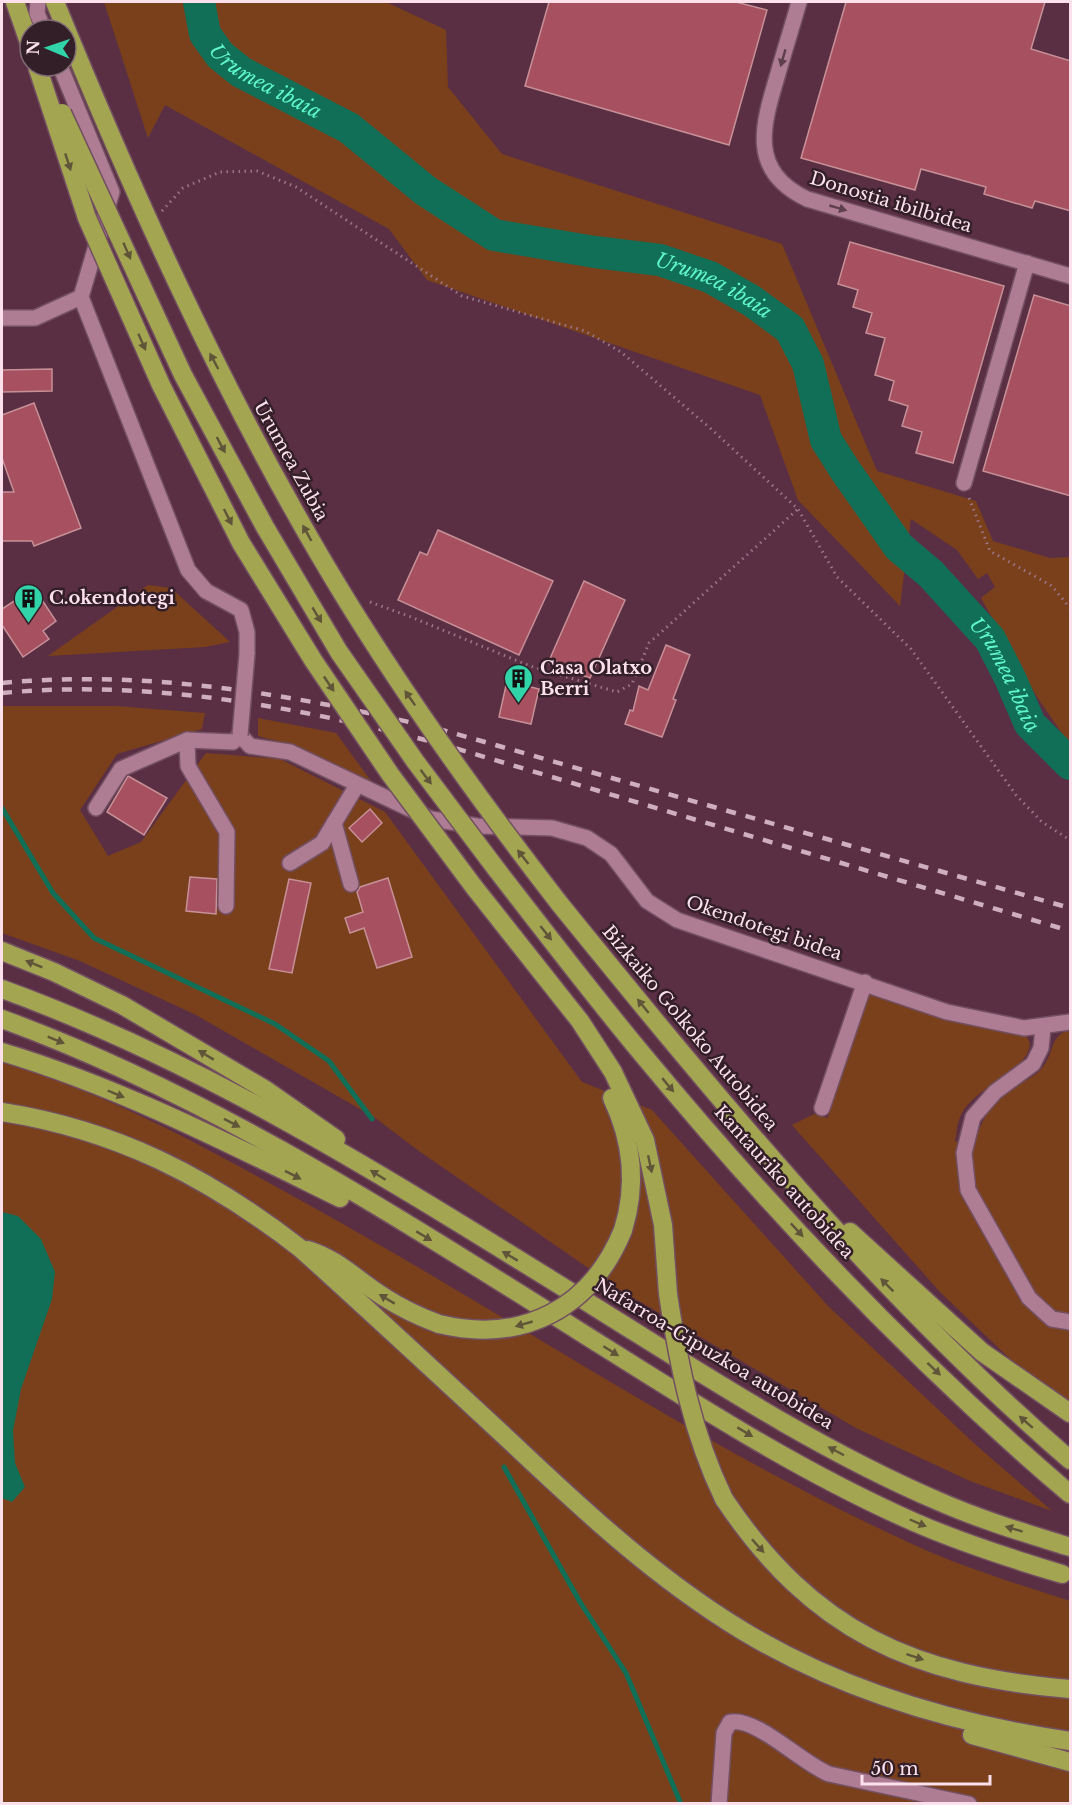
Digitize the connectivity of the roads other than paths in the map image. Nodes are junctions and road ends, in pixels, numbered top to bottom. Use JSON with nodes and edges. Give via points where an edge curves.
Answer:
{"nodes":[{"id":1,"x":15,"y":2,"type":"edge"},
{"id":2,"x":54,"y":2,"type":"edge"},
{"id":3,"x":799,"y":2,"type":"edge"},
{"id":4,"x":21,"y":18,"type":"edge"},
{"id":5,"x":42,"y":78,"type":"edge"},
{"id":6,"x":44,"y":78,"type":"edge"},
{"id":7,"x":65,"y":78,"type":"edge"},
{"id":8,"x":1027,"y":263,"type":"junction"},
{"id":9,"x":1071,"y":276,"type":"edge"},
{"id":10,"x":81,"y":297,"type":"junction"},
{"id":11,"x":2,"y":318,"type":"edge"},
{"id":12,"x":964,"y":483,"type":"road end"},
{"id":13,"x":240,"y":735,"type":"junction"},
{"id":14,"x":187,"y":740,"type":"junction"},
{"id":15,"x":357,"y":785,"type":"junction"},
{"id":16,"x":96,"y":808,"type":"dead end"},
{"id":17,"x":334,"y":823,"type":"junction"},
{"id":18,"x":290,"y":863,"type":"dead end"},
{"id":19,"x":351,"y":884,"type":"dead end"},
{"id":20,"x":559,"y":903,"type":"joint"},
{"id":21,"x":226,"y":906,"type":"dead end"},
{"id":22,"x":512,"y":936,"type":"junction"},
{"id":23,"x":2,"y":951,"type":"edge"},
{"id":24,"x":865,"y":982,"type":"junction"},
{"id":25,"x":2,"y":989,"type":"edge"},
{"id":26,"x":2,"y":1019,"type":"edge"},
{"id":27,"x":1071,"y":1022,"type":"edge"},
{"id":28,"x":1043,"y":1028,"type":"junction"},
{"id":29,"x":2,"y":1052,"type":"edge"},
{"id":30,"x":822,"y":1108,"type":"dead end"},
{"id":31,"x":2,"y":1112,"type":"edge"},
{"id":32,"x":355,"y":1161,"type":"junction"},
{"id":33,"x":790,"y":1179,"type":"junction"},
{"id":34,"x":374,"y":1205,"type":"junction"},
{"id":35,"x":300,"y":1248,"type":"junction"},
{"id":36,"x":1071,"y":1322,"type":"edge"},
{"id":37,"x":1071,"y":1413,"type":"edge"},
{"id":38,"x":1071,"y":1460,"type":"edge"},
{"id":39,"x":1071,"y":1494,"type":"edge"},
{"id":40,"x":1070,"y":1547,"type":"edge"},
{"id":41,"x":1062,"y":1575,"type":"dead end"},
{"id":42,"x":1071,"y":1689,"type":"edge"},
{"id":43,"x":935,"y":1714,"type":"junction"},
{"id":44,"x":1071,"y":1741,"type":"edge"},
{"id":45,"x":1071,"y":1762,"type":"edge"},
{"id":46,"x":719,"y":1802,"type":"edge"},
{"id":47,"x":969,"y":1803,"type":"edge"}],
"edges":[{"from":1,"to":4,"type":"highway"},
{"from":20,"to":2,"type":"highway","name":"Urumea Zubia","one_way":true,"bridge":true,"via":[[475,792],[320,557],[208,350],[113,145]]},
{"from":3,"to":8,"type":"street","name":"Donostia ibilbidea","one_way":true,"via":[[763,130],[765,155],[777,177],[807,199]]},
{"from":5,"to":22,"type":"highway","one_way":true,"bridge":true,"via":[[87,218],[160,385],[241,543],[390,774]]},
{"from":6,"to":39,"type":"highway","name":"Kantauriko autobidea","one_way":true,"bridge":true,"via":[[183,375],[265,527],[339,652],[415,761],[642,1055],[738,1166],[902,1339]]},
{"from":7,"to":10,"type":"street","via":[[112,192]]},
{"from":8,"to":9,"type":"street","name":"Donostia ibilbidea"},
{"from":8,"to":12,"type":"street"},
{"from":10,"to":11,"type":"street","via":[[35,318]]},
{"from":10,"to":13,"type":"street","bridge":true,"via":[[188,570],[206,591],[241,610],[245,617],[247,654]]},
{"from":13,"to":14,"type":"street","via":[[233,742]]},
{"from":13,"to":15,"type":"street","name":"Okendotegi bidea","via":[[250,746],[290,752]]},
{"from":14,"to":16,"type":"street","via":[[122,769]]},
{"from":14,"to":21,"type":"street","via":[[188,766],[227,832]]},
{"from":15,"to":17,"type":"street"},
{"from":15,"to":24,"type":"street","name":"Okendotegi bidea","via":[[431,819],[477,826],[552,828],[588,838],[611,854],[639,892],[661,912]]},
{"from":17,"to":18,"type":"street","via":[[322,843]]},
{"from":17,"to":19,"type":"street"},
{"from":33,"to":20,"type":"highway","name":"Bizkaiko Golkoko Autobidea","one_way":true},
{"from":22,"to":35,"type":"highway","one_way":true,"bridge":true,"via":[[595,1061],[617,1107],[632,1177],[628,1213],[608,1263],[583,1292],[534,1322],[496,1330],[458,1329],[420,1318],[383,1297],[326,1255]]},
{"from":22,"to":42,"type":"highway","one_way":true,"bridge":true,"via":[[580,1021],[613,1072],[645,1140],[663,1225],[679,1367],[692,1417],[706,1463],[750,1537],[783,1575],[840,1622],[890,1649],[993,1680]]},
{"from":32,"to":23,"type":"highway","one_way":true,"via":[[334,1136],[266,1090],[122,1005]]},
{"from":24,"to":28,"type":"street","name":"Okendotegi bidea","via":[[979,1020]]},
{"from":24,"to":30,"type":"street"},
{"from":25,"to":32,"type":"highway","name":"Nafarroa-Gipuzkoa autobidea","via":[[157,1053],[258,1104]]},
{"from":26,"to":34,"type":"highway","one_way":true,"via":[[146,1079],[248,1131]]},
{"from":27,"to":28,"type":"street","name":"Okendotegi bidea"},
{"from":28,"to":36,"type":"street","via":[[1041,1048],[1033,1064],[995,1092],[973,1117],[964,1154],[968,1191],[1029,1298],[1052,1319]]},
{"from":29,"to":34,"type":"highway","one_way":true,"via":[[90,1083],[174,1119],[342,1199]]},
{"from":31,"to":35,"type":"highway","via":[[65,1124],[173,1164],[239,1203]]},
{"from":40,"to":32,"type":"highway","name":"Nafarroa-Gipuzkoa autobidea","one_way":true,"via":[[939,1502],[802,1434]]},
{"from":33,"to":37,"type":"highway","via":[[974,1345]]},
{"from":38,"to":33,"type":"highway","name":"Kantauriko autobidea","one_way":true,"via":[[978,1377],[850,1249]]},
{"from":34,"to":41,"type":"highway","one_way":true,"via":[[664,1385],[841,1487],[914,1522]]},
{"from":35,"to":43,"type":"highway","via":[[588,1514],[675,1585],[745,1632],[819,1671]]},
{"from":43,"to":44,"type":"highway"},
{"from":43,"to":45,"type":"highway","via":[[956,1730]]},
{"from":46,"to":47,"type":"street","via":[[724,1733],[730,1722],[740,1720],[756,1727],[812,1768],[847,1779]]}]}
